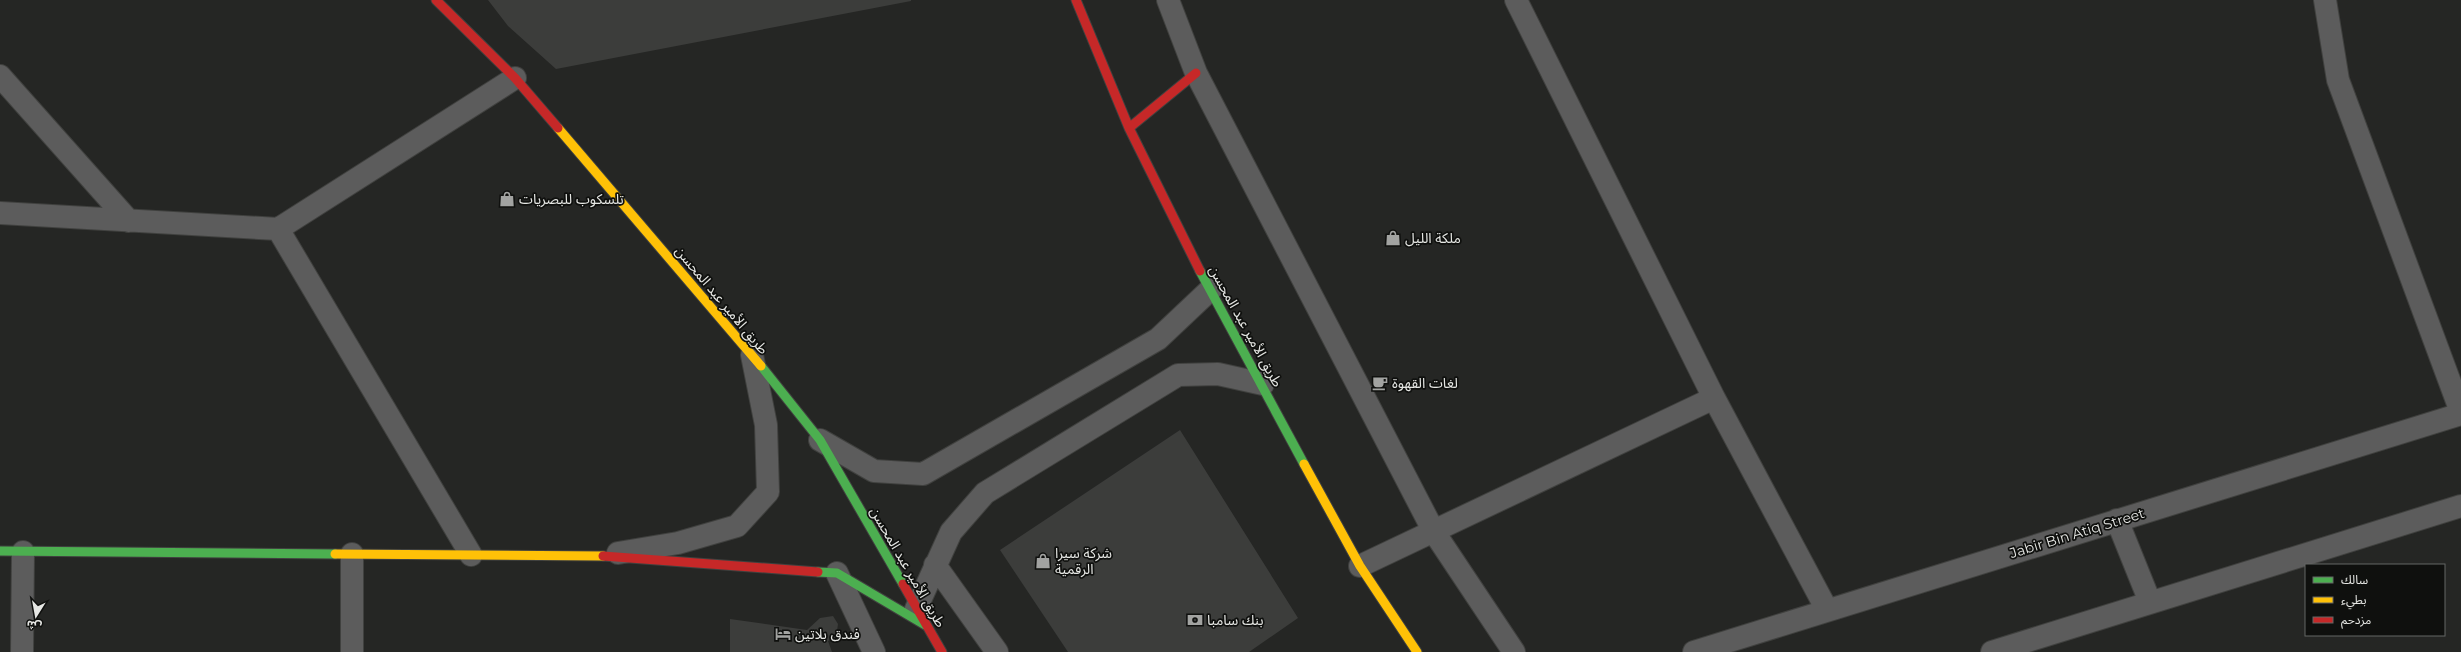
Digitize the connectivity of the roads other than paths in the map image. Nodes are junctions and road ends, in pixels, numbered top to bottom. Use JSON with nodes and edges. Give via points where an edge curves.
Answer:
{"nodes":[{"id":1,"x":436,"y":0,"type":"edge"},
{"id":2,"x":1076,"y":0,"type":"edge"},
{"id":3,"x":1168,"y":0,"type":"edge"},
{"id":4,"x":1516,"y":0,"type":"edge"},
{"id":5,"x":2325,"y":0,"type":"edge"},
{"id":6,"x":1196,"y":73,"type":"junction"},
{"id":7,"x":0,"y":76,"type":"edge"},
{"id":8,"x":514,"y":78,"type":"junction"},
{"id":9,"x":1129,"y":128,"type":"junction"},
{"id":10,"x":0,"y":213,"type":"edge"},
{"id":11,"x":129,"y":221,"type":"junction"},
{"id":12,"x":278,"y":229,"type":"junction"},
{"id":13,"x":1211,"y":289,"type":"junction"},
{"id":14,"x":752,"y":355,"type":"junction"},
{"id":15,"x":1262,"y":384,"type":"junction"},
{"id":16,"x":1714,"y":398,"type":"junction"},
{"id":17,"x":2461,"y":413,"type":"edge"},
{"id":18,"x":820,"y":440,"type":"junction"},
{"id":19,"x":2461,"y":506,"type":"edge"},
{"id":20,"x":2117,"y":520,"type":"junction"},
{"id":21,"x":1434,"y":532,"type":"junction"},
{"id":22,"x":0,"y":551,"type":"edge"},
{"id":23,"x":23,"y":552,"type":"junction"},
{"id":24,"x":352,"y":554,"type":"junction"},
{"id":25,"x":471,"y":555,"type":"junction"},
{"id":26,"x":600,"y":556,"type":"junction"},
{"id":27,"x":935,"y":565,"type":"junction"},
{"id":28,"x":1360,"y":566,"type":"junction"},
{"id":29,"x":837,"y":573,"type":"junction"},
{"id":30,"x":2150,"y":602,"type":"junction"},
{"id":31,"x":1828,"y":610,"type":"junction"},
{"id":32,"x":920,"y":617,"type":"junction"},
{"id":33,"x":22,"y":652,"type":"edge"},
{"id":34,"x":352,"y":652,"type":"edge"},
{"id":35,"x":874,"y":652,"type":"edge"},
{"id":36,"x":942,"y":652,"type":"edge"},
{"id":37,"x":997,"y":652,"type":"edge"},
{"id":38,"x":1417,"y":652,"type":"edge"},
{"id":39,"x":1514,"y":652,"type":"edge"},
{"id":40,"x":1694,"y":652,"type":"edge"},
{"id":41,"x":1992,"y":652,"type":"edge"}],
"edges":[{"from":1,"to":8,"type":"main road","name":"طريق الأمير عبد المحسن"},
{"from":2,"to":9,"type":"main road","name":"طريق الأمير عبد المحسن"},
{"from":3,"to":6,"type":"street"},
{"from":4,"to":16,"type":"street"},
{"from":5,"to":17,"type":"street","via":[[2338,80]]},
{"from":6,"to":9,"type":"main road"},
{"from":6,"to":21,"type":"street"},
{"from":7,"to":11,"type":"street"},
{"from":8,"to":12,"type":"street"},
{"from":8,"to":14,"type":"main road","name":"طريق الأمير عبد المحسن"},
{"from":9,"to":13,"type":"main road","name":"طريق الأمير عبد المحسن","via":[[1182,239]]},
{"from":10,"to":11,"type":"street"},
{"from":11,"to":12,"type":"street"},
{"from":12,"to":25,"type":"street"},
{"from":13,"to":15,"type":"main road","name":"طريق الأمير عبد المحسن"},
{"from":13,"to":18,"type":"street","via":[[1158,339],[923,474],[874,471]]},
{"from":14,"to":18,"type":"main road","name":"طريق الأمير عبد المحسن"},
{"from":14,"to":26,"type":"street","via":[[766,425],[768,492],[737,526],[678,543]]},
{"from":15,"to":27,"type":"street","via":[[1218,374],[1178,375],[985,493],[951,532]]},
{"from":15,"to":28,"type":"main road","name":"طريق الأمير عبد المحسن"},
{"from":16,"to":21,"type":"street"},
{"from":16,"to":31,"type":"street"},
{"from":17,"to":20,"type":"street","name":"Jabir Bin Atiq Street"},
{"from":18,"to":32,"type":"main road","name":"طريق الأمير عبد المحسن"},
{"from":19,"to":30,"type":"street"},
{"from":20,"to":30,"type":"street"},
{"from":20,"to":31,"type":"street","name":"Jabir Bin Atiq Street"},
{"from":21,"to":28,"type":"street"},
{"from":21,"to":39,"type":"street"},
{"from":22,"to":23,"type":"main road"},
{"from":23,"to":24,"type":"main road"},
{"from":23,"to":33,"type":"street"},
{"from":24,"to":25,"type":"main road"},
{"from":24,"to":34,"type":"street"},
{"from":25,"to":26,"type":"main road"},
{"from":26,"to":29,"type":"main road"},
{"from":27,"to":32,"type":"street"},
{"from":27,"to":37,"type":"street"},
{"from":28,"to":38,"type":"main road","name":"طريق الأمير عبد المحسن"},
{"from":29,"to":32,"type":"main road"},
{"from":29,"to":35,"type":"street"},
{"from":30,"to":41,"type":"street"},
{"from":31,"to":40,"type":"street","name":"Jabir Bin Atiq Street"},
{"from":32,"to":36,"type":"main road","name":"طريق الأمير عبد المحسن"}]}
